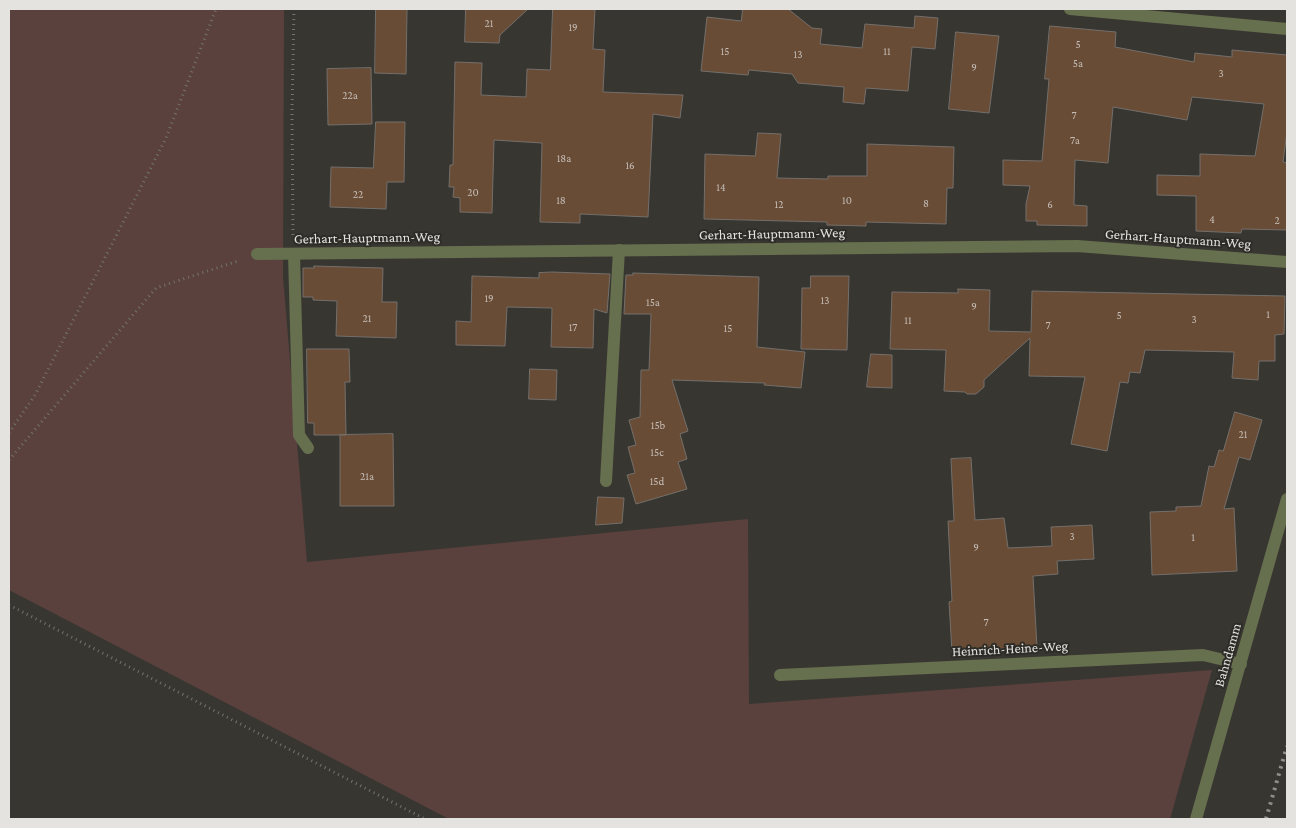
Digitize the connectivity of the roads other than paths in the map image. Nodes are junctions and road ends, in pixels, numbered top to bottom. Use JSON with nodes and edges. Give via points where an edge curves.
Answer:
{"nodes":[{"id":1,"x":1070,"y":9,"type":"edge"},
{"id":2,"x":1287,"y":30,"type":"edge"},
{"id":3,"x":619,"y":250,"type":"junction"},
{"id":4,"x":257,"y":254,"type":"road end"},
{"id":5,"x":294,"y":254,"type":"junction"},
{"id":6,"x":1287,"y":262,"type":"edge"},
{"id":7,"x":308,"y":448,"type":"dead end"},
{"id":8,"x":606,"y":481,"type":"dead end"},
{"id":9,"x":1287,"y":499,"type":"edge"},
{"id":10,"x":1241,"y":664,"type":"junction"},
{"id":11,"x":780,"y":675,"type":"dead end"},
{"id":12,"x":1196,"y":819,"type":"edge"}],
"edges":[{"from":1,"to":2,"type":"street"},
{"from":3,"to":5,"type":"street","name":"Gerhart-Hauptmann-Weg"},
{"from":3,"to":6,"type":"street","name":"Gerhart-Hauptmann-Weg","via":[[1077,246]]},
{"from":3,"to":8,"type":"street"},
{"from":4,"to":5,"type":"street","name":"Gerhart-Hauptmann-Weg"},
{"from":5,"to":7,"type":"street","via":[[300,435]]},
{"from":9,"to":10,"type":"street","name":"Bahndamm"},
{"from":10,"to":11,"type":"street","name":"Heinrich-Heine-Weg","via":[[1203,655]]},
{"from":10,"to":12,"type":"street","name":"Bahndamm"}]}
